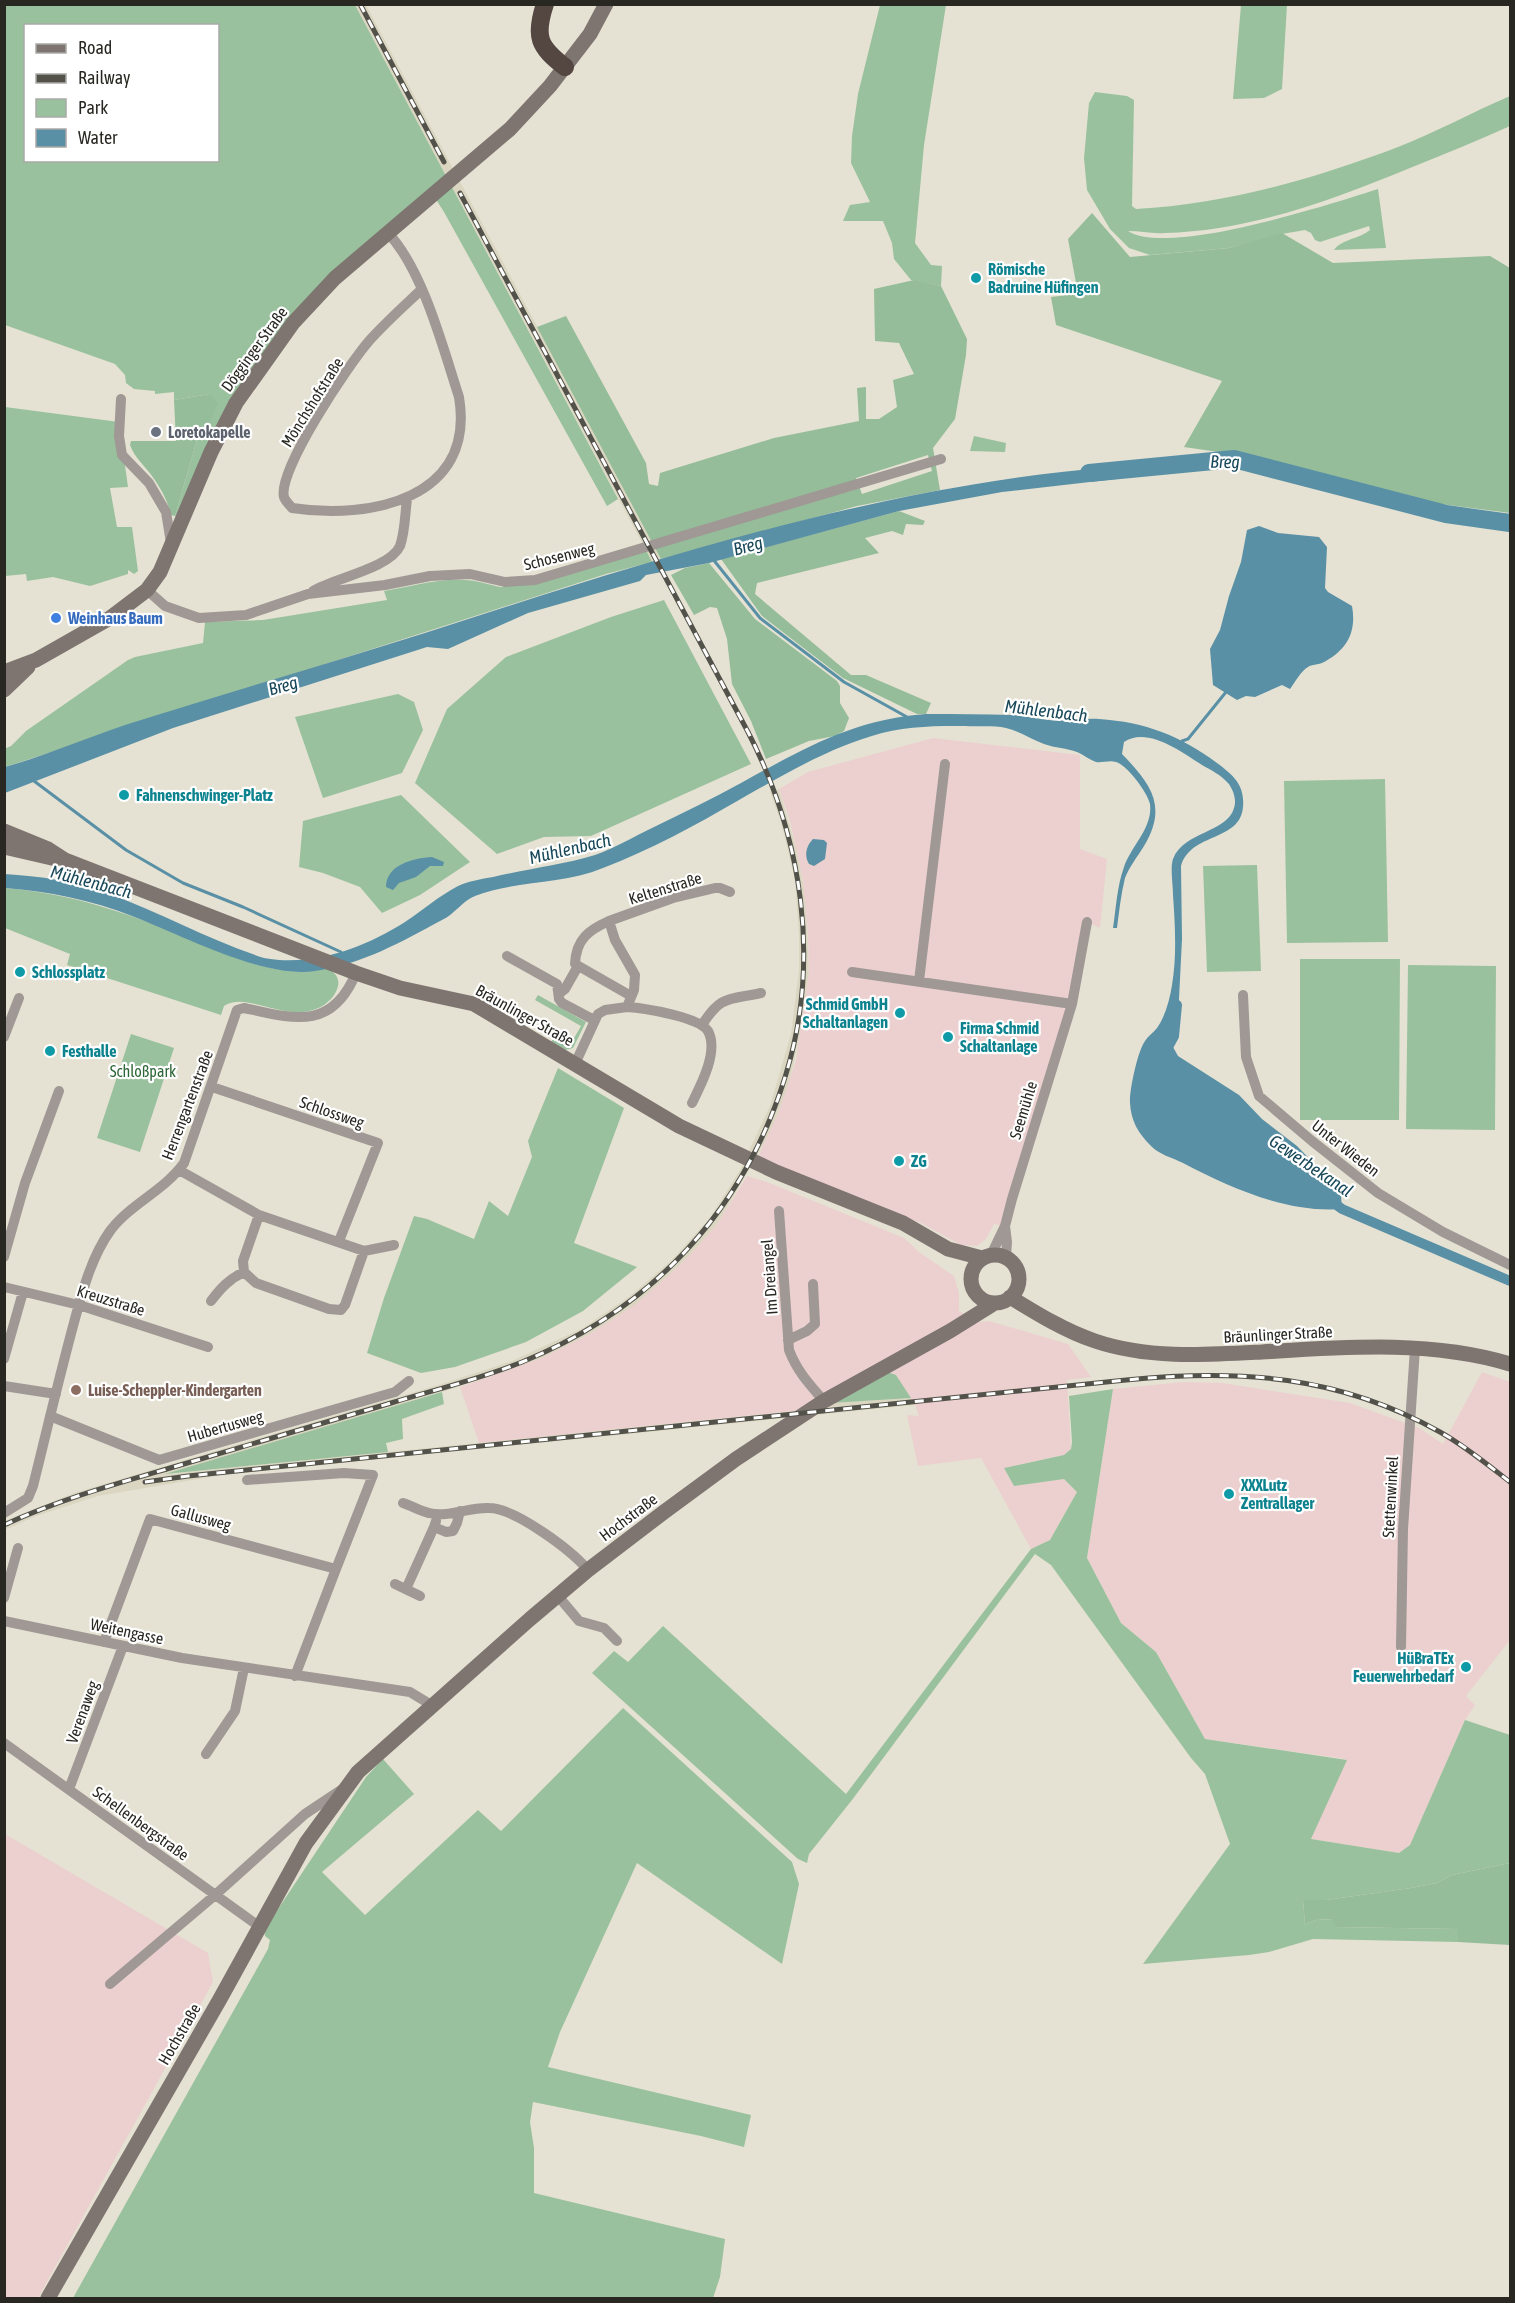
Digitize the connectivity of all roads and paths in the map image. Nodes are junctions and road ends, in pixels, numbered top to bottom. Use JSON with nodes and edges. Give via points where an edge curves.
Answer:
{"nodes":[{"id":1,"x":545,"y":4,"type":"edge"},
{"id":2,"x":606,"y":4,"type":"edge"},
{"id":3,"x":565,"y":67,"type":"junction"},
{"id":4,"x":388,"y":233,"type":"junction"},
{"id":5,"x":421,"y":290,"type":"junction"},
{"id":6,"x":121,"y":399,"type":"dead end"},
{"id":7,"x":941,"y":459,"type":"dead end"},
{"id":8,"x":407,"y":499,"type":"junction"},
{"id":9,"x":172,"y":546,"type":"junction"},
{"id":10,"x":147,"y":590,"type":"junction"},
{"id":11,"x":308,"y":594,"type":"junction"},
{"id":12,"x":36,"y":660,"type":"junction"},
{"id":13,"x":4,"y":672,"type":"edge"},
{"id":14,"x":4,"y":690,"type":"edge"},
{"id":15,"x":945,"y":764,"type":"dead end"},
{"id":16,"x":4,"y":831,"type":"edge"},
{"id":17,"x":4,"y":847,"type":"edge"},
{"id":18,"x":65,"y":860,"type":"junction"},
{"id":19,"x":730,"y":892,"type":"dead end"},
{"id":20,"x":609,"y":921,"type":"junction"},
{"id":21,"x":1087,"y":922,"type":"dead end"},
{"id":22,"x":507,"y":957,"type":"dead end"},
{"id":23,"x":578,"y":966,"type":"junction"},
{"id":24,"x":852,"y":972,"type":"dead end"},
{"id":25,"x":356,"y":974,"type":"junction"},
{"id":26,"x":919,"y":981,"type":"junction"},
{"id":27,"x":761,"y":993,"type":"dead end"},
{"id":28,"x":559,"y":994,"type":"junction"},
{"id":29,"x":1243,"y":995,"type":"dead end"},
{"id":30,"x":19,"y":998,"type":"dead end"},
{"id":31,"x":629,"y":1002,"type":"junction"},
{"id":32,"x":1072,"y":1004,"type":"junction"},
{"id":33,"x":594,"y":1020,"type":"junction"},
{"id":34,"x":702,"y":1025,"type":"junction"},
{"id":35,"x":5,"y":1033,"type":"edge"},
{"id":36,"x":575,"y":1064,"type":"junction"},
{"id":37,"x":212,"y":1087,"type":"junction"},
{"id":38,"x":59,"y":1091,"type":"dead end"},
{"id":39,"x":692,"y":1103,"type":"dead end"},
{"id":40,"x":179,"y":1170,"type":"junction"},
{"id":41,"x":779,"y":1211,"type":"dead end"},
{"id":42,"x":259,"y":1215,"type":"junction"},
{"id":43,"x":339,"y":1241,"type":"junction"},
{"id":44,"x":394,"y":1245,"type":"dead end"},
{"id":45,"x":948,"y":1249,"type":"junction"},
{"id":46,"x":364,"y":1251,"type":"junction"},
{"id":47,"x":4,"y":1257,"type":"edge"},
{"id":48,"x":993,"y":1257,"type":"junction"},
{"id":49,"x":1510,"y":1265,"type":"edge"},
{"id":50,"x":244,"y":1272,"type":"junction"},
{"id":51,"x":971,"y":1273,"type":"junction"},
{"id":52,"x":813,"y":1284,"type":"dead end"},
{"id":53,"x":4,"y":1287,"type":"edge"},
{"id":54,"x":23,"y":1292,"type":"junction"},
{"id":55,"x":974,"y":1292,"type":"junction"},
{"id":56,"x":1008,"y":1295,"type":"junction"},
{"id":57,"x":211,"y":1301,"type":"dead end"},
{"id":58,"x":79,"y":1305,"type":"junction"},
{"id":59,"x":967,"y":1320,"type":"junction"},
{"id":60,"x":788,"y":1340,"type":"junction"},
{"id":61,"x":208,"y":1347,"type":"dead end"},
{"id":62,"x":1415,"y":1348,"type":"junction"},
{"id":63,"x":4,"y":1359,"type":"edge"},
{"id":64,"x":1510,"y":1364,"type":"edge"},
{"id":65,"x":409,"y":1381,"type":"dead end"},
{"id":66,"x":4,"y":1386,"type":"edge"},
{"id":67,"x":56,"y":1394,"type":"junction"},
{"id":68,"x":824,"y":1401,"type":"junction"},
{"id":69,"x":50,"y":1416,"type":"junction"},
{"id":70,"x":247,"y":1480,"type":"dead end"},
{"id":71,"x":404,"y":1503,"type":"dead end"},
{"id":72,"x":460,"y":1511,"type":"junction"},
{"id":73,"x":4,"y":1512,"type":"edge"},
{"id":74,"x":439,"y":1514,"type":"junction"},
{"id":75,"x":434,"y":1527,"type":"junction"},
{"id":76,"x":18,"y":1548,"type":"dead end"},
{"id":77,"x":336,"y":1569,"type":"junction"},
{"id":78,"x":588,"y":1570,"type":"junction"},
{"id":79,"x":395,"y":1584,"type":"dead end"},
{"id":80,"x":406,"y":1589,"type":"junction"},
{"id":81,"x":420,"y":1596,"type":"dead end"},
{"id":82,"x":558,"y":1596,"type":"junction"},
{"id":83,"x":4,"y":1598,"type":"edge"},
{"id":84,"x":4,"y":1621,"type":"edge"},
{"id":85,"x":617,"y":1641,"type":"dead end"},
{"id":86,"x":104,"y":1642,"type":"junction"},
{"id":87,"x":123,"y":1646,"type":"junction"},
{"id":88,"x":1401,"y":1647,"type":"dead end"},
{"id":89,"x":244,"y":1668,"type":"junction"},
{"id":90,"x":296,"y":1676,"type":"junction"},
{"id":91,"x":433,"y":1706,"type":"junction"},
{"id":92,"x":4,"y":1743,"type":"edge"},
{"id":93,"x":206,"y":1754,"type":"dead end"},
{"id":94,"x":344,"y":1788,"type":"junction"},
{"id":95,"x":69,"y":1789,"type":"junction"},
{"id":96,"x":214,"y":1896,"type":"junction"},
{"id":97,"x":260,"y":1927,"type":"junction"},
{"id":98,"x":110,"y":1984,"type":"dead end"},
{"id":99,"x":48,"y":2298,"type":"edge"}],
"edges":[{"from":1,"to":3,"type":"highway","via":[[538,32],[540,43]]},
{"from":2,"to":3,"type":"main road","name":"Dögginger Straße"},
{"from":3,"to":4,"type":"main road","name":"Dögginger Straße","via":[[510,129]]},
{"from":4,"to":5,"type":"street","name":"Mönchshofstraße"},
{"from":4,"to":9,"type":"main road","name":"Dögginger Straße","via":[[310,303],[252,379],[212,452]]},
{"from":5,"to":8,"type":"street","name":"Mönchshofstraße","via":[[461,410],[456,448],[444,468],[428,486]]},
{"from":5,"to":8,"type":"street","name":"Mönchshofstraße","via":[[367,343],[313,424],[294,457],[285,481],[284,498],[292,508],[336,513]]},
{"from":6,"to":9,"type":"street","via":[[122,455],[149,483],[166,512]]},
{"from":7,"to":11,"type":"street","name":"Schosenweg","via":[[535,580],[505,582],[470,574],[430,576]]},
{"from":8,"to":11,"type":"street","via":[[400,545],[393,555]]},
{"from":9,"to":10,"type":"main road","name":"Dögginger Straße"},
{"from":10,"to":11,"type":"street","name":"Schosenweg","via":[[165,606],[199,618],[246,615]]},
{"from":10,"to":12,"type":"main road","name":"Dögginger Straße","via":[[110,618]]},
{"from":12,"to":13,"type":"main road","name":"Dögginger Straße"},
{"from":12,"to":14,"type":"main road","name":"Dögginger Straße"},
{"from":15,"to":26,"type":"street"},
{"from":16,"to":18,"type":"main road","name":"Bräunlinger Straße"},
{"from":17,"to":18,"type":"main road","name":"Bräunlinger Straße"},
{"from":18,"to":25,"type":"main road","name":"Bräunlinger Straße"},
{"from":19,"to":20,"type":"street","name":"Keltenstraße","via":[[715,888],[673,898]]},
{"from":20,"to":23,"type":"street","name":"Keltenstraße","via":[[592,928],[583,938],[575,958]]},
{"from":20,"to":31,"type":"street","via":[[635,975]]},
{"from":21,"to":32,"type":"street","name":"Seemühle"},
{"from":22,"to":28,"type":"street","via":[[557,984]]},
{"from":23,"to":28,"type":"street"},
{"from":23,"to":31,"type":"street"},
{"from":24,"to":26,"type":"street"},
{"from":25,"to":36,"type":"main road","name":"Bräunlinger Straße","via":[[474,1004]]},
{"from":25,"to":37,"type":"street","name":"Herrengartenstraße","via":[[338,1005],[327,1012],[289,1017],[237,1010]]},
{"from":26,"to":32,"type":"street"},
{"from":27,"to":34,"type":"street","via":[[720,1001]]},
{"from":28,"to":33,"type":"street","via":[[562,1003]]},
{"from":29,"to":49,"type":"street","name":"Unter Wieden","via":[[1246,1057],[1259,1096],[1378,1193],[1443,1232]]},
{"from":30,"to":35,"type":"street"},
{"from":31,"to":33,"type":"street","via":[[605,1010]]},
{"from":31,"to":34,"type":"street"},
{"from":32,"to":48,"type":"street","name":"Seemühle"},
{"from":33,"to":36,"type":"street"},
{"from":34,"to":39,"type":"street","via":[[710,1037],[710,1059]]},
{"from":36,"to":45,"type":"main road","name":"Bräunlinger Straße","via":[[679,1126],[776,1172],[903,1223]]},
{"from":37,"to":40,"type":"street","name":"Herrengartenstraße"},
{"from":37,"to":43,"type":"street","name":"Schlossweg","via":[[378,1143]]},
{"from":38,"to":47,"type":"street","via":[[25,1183]]},
{"from":40,"to":42,"type":"street"},
{"from":40,"to":58,"type":"street","name":"Herrengartenstraße","via":[[111,1229],[93,1263]]},
{"from":41,"to":60,"type":"street","name":"Im Dreiangel"},
{"from":42,"to":43,"type":"street"},
{"from":42,"to":50,"type":"street","via":[[243,1261]]},
{"from":43,"to":46,"type":"street"},
{"from":44,"to":46,"type":"street"},
{"from":45,"to":48,"type":"main road","name":"Bräunlinger Straße"},
{"from":45,"to":51,"type":"main road","name":"Bräunlinger Straße"},
{"from":46,"to":50,"type":"street","via":[[345,1305],[336,1311],[256,1283]]},
{"from":48,"to":51,"type":"main road","via":[[975,1265]]},
{"from":48,"to":56,"type":"main road","via":[[1017,1269]]},
{"from":50,"to":57,"type":"street","via":[[220,1288]]},
{"from":51,"to":55,"type":"main road"},
{"from":52,"to":60,"type":"street","via":[[815,1324]]},
{"from":53,"to":54,"type":"street","name":"Kreuzstraße"},
{"from":54,"to":58,"type":"street","name":"Kreuzstraße"},
{"from":54,"to":63,"type":"street"},
{"from":55,"to":56,"type":"main road","via":[[983,1300]]},
{"from":55,"to":59,"type":"main road"},
{"from":56,"to":59,"type":"main road","name":"Hochstraße"},
{"from":56,"to":62,"type":"main road","name":"Bräunlinger Straße","via":[[1095,1341],[1162,1354]]},
{"from":58,"to":61,"type":"street","name":"Kreuzstraße"},
{"from":58,"to":67,"type":"street","name":"Herrengartenstraße"},
{"from":59,"to":68,"type":"main road","name":"Hochstraße"},
{"from":60,"to":68,"type":"street","name":"Im Dreiangel","via":[[802,1377]]},
{"from":62,"to":64,"type":"main road","name":"Bräunlinger Straße","via":[[1472,1354]]},
{"from":62,"to":88,"type":"street","name":"Stettenwinkel","via":[[1403,1529]]},
{"from":65,"to":69,"type":"street","name":"Hubertusweg","via":[[395,1392],[159,1460]]},
{"from":66,"to":67,"type":"street"},
{"from":67,"to":69,"type":"street","name":"Herrengartenstraße"},
{"from":68,"to":78,"type":"main road","name":"Hochstraße","via":[[736,1459]]},
{"from":69,"to":73,"type":"street","name":"Herrengartenstraße","via":[[28,1498]]},
{"from":70,"to":77,"type":"street","via":[[344,1473],[373,1475]]},
{"from":71,"to":74,"type":"street"},
{"from":72,"to":74,"type":"street"},
{"from":72,"to":75,"type":"street","via":[[453,1531]]},
{"from":72,"to":78,"type":"street","via":[[486,1507],[508,1511],[577,1557]]},
{"from":74,"to":75,"type":"street"},
{"from":75,"to":80,"type":"street"},
{"from":76,"to":83,"type":"street"},
{"from":77,"to":86,"type":"street","name":"Gallusweg","via":[[150,1519]]},
{"from":77,"to":90,"type":"street"},
{"from":78,"to":82,"type":"main road","name":"Hochstraße"},
{"from":79,"to":80,"type":"street"},
{"from":80,"to":81,"type":"street"},
{"from":82,"to":85,"type":"street","via":[[579,1621],[604,1628]]},
{"from":82,"to":91,"type":"main road","name":"Hochstraße"},
{"from":84,"to":86,"type":"street","name":"Weitengasse"},
{"from":86,"to":87,"type":"street","name":"Weitengasse"},
{"from":87,"to":89,"type":"street","name":"Weitengasse"},
{"from":87,"to":95,"type":"street","name":"Verenaweg"},
{"from":89,"to":90,"type":"street","name":"Weitengasse"},
{"from":89,"to":93,"type":"street","via":[[235,1711]]},
{"from":90,"to":91,"type":"street","name":"Weitengasse","via":[[410,1692]]},
{"from":91,"to":94,"type":"main road","name":"Hochstraße"},
{"from":92,"to":95,"type":"street","name":"Schellenbergstraße"},
{"from":94,"to":96,"type":"street","name":"Hochstraße","via":[[305,1814]]},
{"from":94,"to":97,"type":"main road","name":"Hochstraße","via":[[306,1842]]},
{"from":95,"to":96,"type":"street","name":"Schellenbergstraße"},
{"from":96,"to":97,"type":"street","name":"Schellenbergstraße"},
{"from":96,"to":98,"type":"street","name":"Hochstraße"},
{"from":97,"to":99,"type":"main road","name":"Hochstraße"}]}
